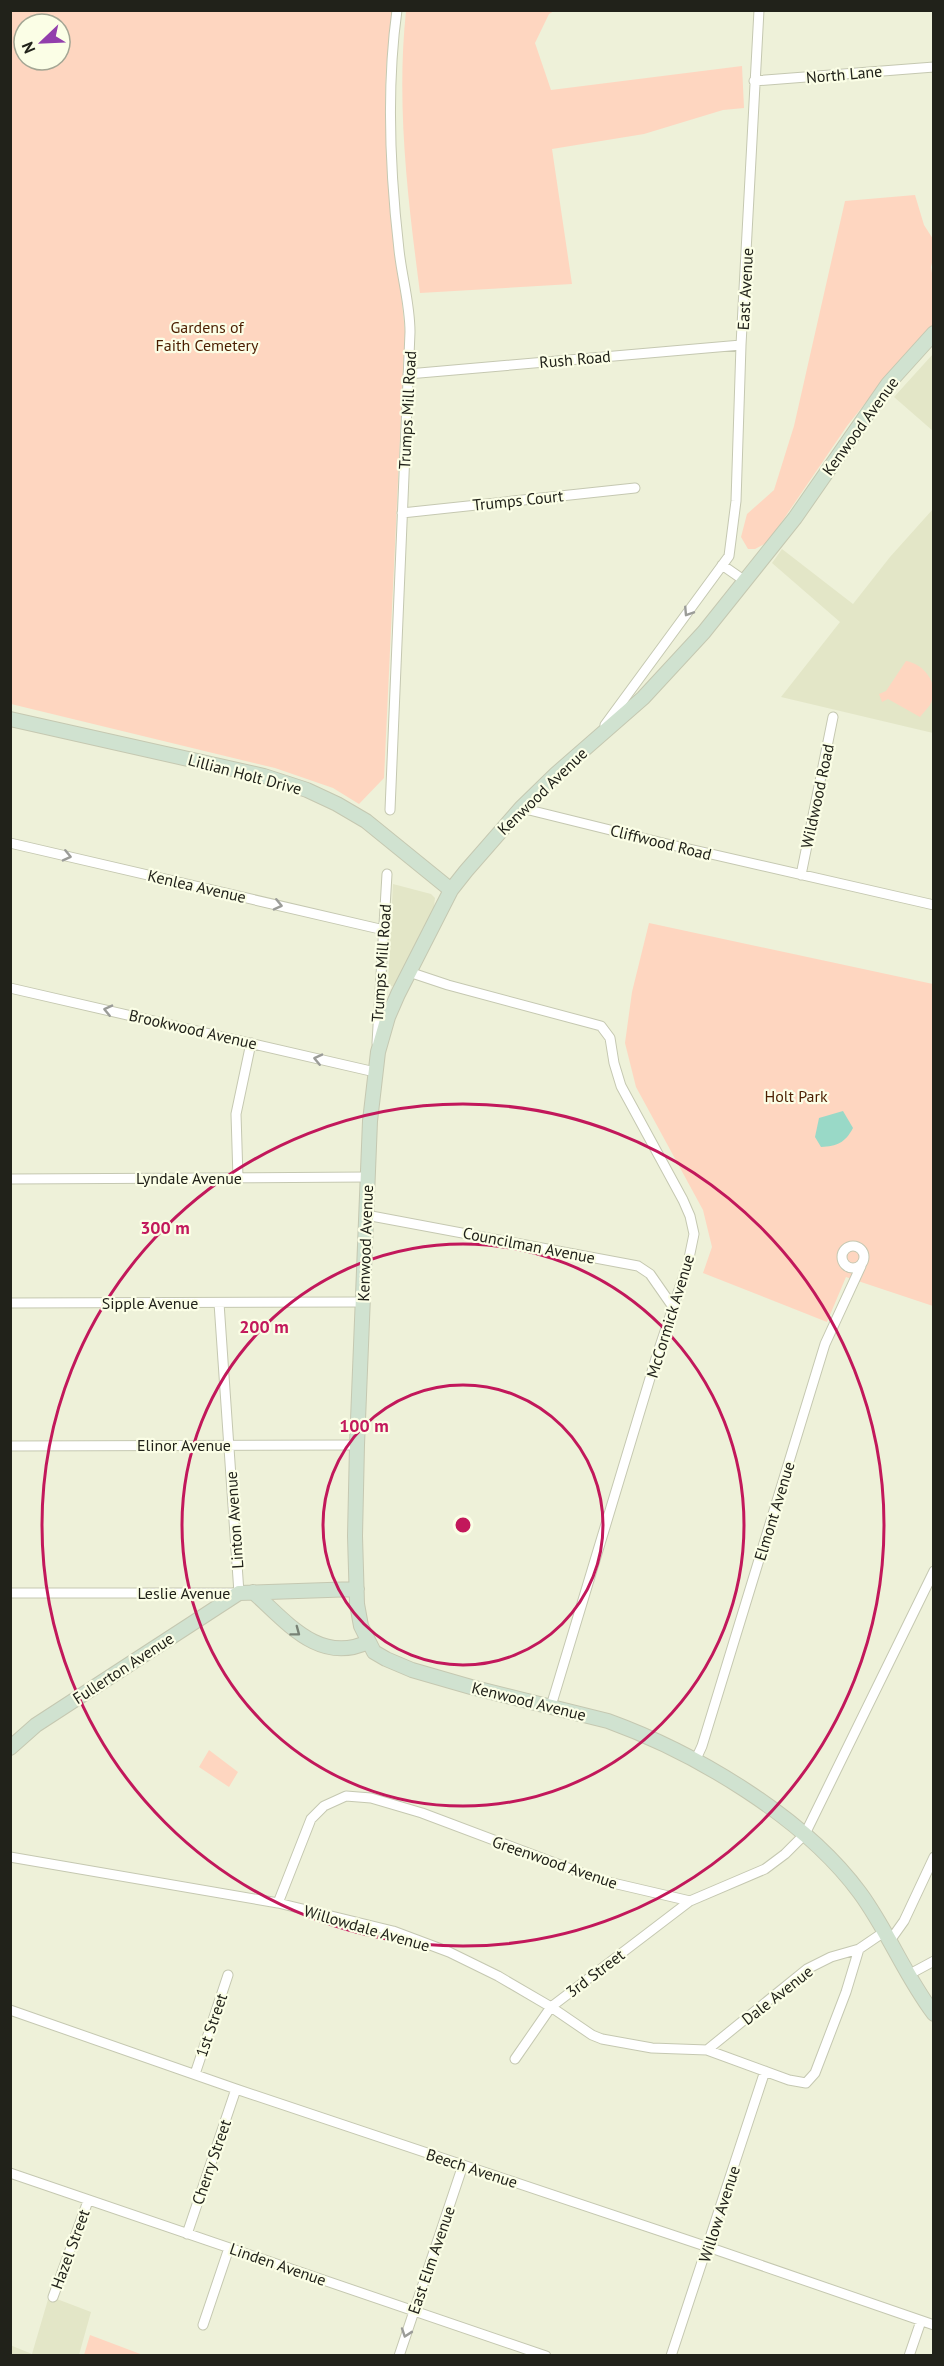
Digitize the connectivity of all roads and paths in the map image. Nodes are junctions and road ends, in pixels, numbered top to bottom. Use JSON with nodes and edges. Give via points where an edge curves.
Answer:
{"nodes":[{"id":1,"x":397,"y":10,"type":"edge"},
{"id":2,"x":759,"y":10,"type":"edge"},
{"id":3,"x":933,"y":68,"type":"edge"},
{"id":4,"x":754,"y":81,"type":"junction"},
{"id":5,"x":933,"y":333,"type":"edge"},
{"id":6,"x":741,"y":345,"type":"junction"},
{"id":7,"x":408,"y":374,"type":"junction"},
{"id":8,"x":635,"y":488,"type":"dead end"},
{"id":9,"x":402,"y":513,"type":"junction"},
{"id":10,"x":722,"y":565,"type":"junction"},
{"id":11,"x":745,"y":581,"type":"junction"},
{"id":12,"x":833,"y":717,"type":"dead end"},
{"id":13,"x":10,"y":719,"type":"edge"},
{"id":14,"x":585,"y":749,"type":"junction"},
{"id":15,"x":521,"y":808,"type":"junction"},
{"id":16,"x":390,"y":810,"type":"dead end"},
{"id":17,"x":10,"y":843,"type":"edge"},
{"id":18,"x":387,"y":874,"type":"dead end"},
{"id":19,"x":801,"y":875,"type":"junction"},
{"id":20,"x":451,"y":891,"type":"junction"},
{"id":21,"x":933,"y":905,"type":"edge"},
{"id":22,"x":384,"y":930,"type":"junction"},
{"id":23,"x":409,"y":972,"type":"junction"},
{"id":24,"x":10,"y":988,"type":"edge"},
{"id":25,"x":251,"y":1043,"type":"junction"},
{"id":26,"x":378,"y":1052,"type":"junction"},
{"id":27,"x":375,"y":1072,"type":"junction"},
{"id":28,"x":368,"y":1177,"type":"junction"},
{"id":29,"x":238,"y":1178,"type":"junction"},
{"id":30,"x":10,"y":1179,"type":"edge"},
{"id":31,"x":366,"y":1215,"type":"junction"},
{"id":32,"x":861,"y":1266,"type":"dead end"},
{"id":33,"x":362,"y":1302,"type":"junction"},
{"id":34,"x":10,"y":1303,"type":"edge"},
{"id":35,"x":219,"y":1303,"type":"junction"},
{"id":36,"x":673,"y":1307,"type":"junction"},
{"id":37,"x":357,"y":1444,"type":"junction"},
{"id":38,"x":229,"y":1445,"type":"junction"},
{"id":39,"x":10,"y":1446,"type":"edge"},
{"id":40,"x":932,"y":1576,"type":"edge"},
{"id":41,"x":357,"y":1588,"type":"junction"},
{"id":42,"x":254,"y":1592,"type":"junction"},
{"id":43,"x":10,"y":1593,"type":"edge"},
{"id":44,"x":239,"y":1593,"type":"junction"},
{"id":45,"x":368,"y":1642,"type":"junction"},
{"id":46,"x":551,"y":1706,"type":"junction"},
{"id":47,"x":13,"y":1743,"type":"edge"},
{"id":48,"x":696,"y":1759,"type":"junction"},
{"id":49,"x":804,"y":1834,"type":"junction"},
{"id":50,"x":10,"y":1857,"type":"edge"},
{"id":51,"x":933,"y":1857,"type":"edge"},
{"id":52,"x":690,"y":1901,"type":"junction"},
{"id":53,"x":278,"y":1903,"type":"junction"},
{"id":54,"x":886,"y":1937,"type":"junction"},
{"id":55,"x":859,"y":1949,"type":"junction"},
{"id":56,"x":933,"y":1961,"type":"edge"},
{"id":57,"x":228,"y":1975,"type":"dead end"},
{"id":58,"x":908,"y":1975,"type":"junction"},
{"id":59,"x":551,"y":2007,"type":"junction"},
{"id":60,"x":10,"y":2010,"type":"edge"},
{"id":61,"x":933,"y":2014,"type":"edge"},
{"id":62,"x":706,"y":2050,"type":"junction"},
{"id":63,"x":515,"y":2059,"type":"dead end"},
{"id":64,"x":765,"y":2071,"type":"junction"},
{"id":65,"x":195,"y":2074,"type":"junction"},
{"id":66,"x":236,"y":2089,"type":"junction"},
{"id":67,"x":463,"y":2165,"type":"junction"},
{"id":68,"x":10,"y":2173,"type":"edge"},
{"id":69,"x":88,"y":2201,"type":"junction"},
{"id":70,"x":187,"y":2234,"type":"junction"},
{"id":71,"x":708,"y":2247,"type":"junction"},
{"id":72,"x":229,"y":2248,"type":"junction"},
{"id":73,"x":53,"y":2297,"type":"dead end"},
{"id":74,"x":414,"y":2311,"type":"junction"},
{"id":75,"x":921,"y":2321,"type":"junction"},
{"id":76,"x":203,"y":2325,"type":"dead end"},
{"id":77,"x":933,"y":2325,"type":"edge"},
{"id":78,"x":399,"y":2355,"type":"edge"},
{"id":79,"x":546,"y":2355,"type":"edge"},
{"id":80,"x":672,"y":2355,"type":"edge"},
{"id":81,"x":909,"y":2355,"type":"edge"}],
"edges":[{"from":1,"to":7,"type":"street","name":"Trumps Mill Road","via":[[391,93],[393,164],[399,250],[410,318]]},
{"from":2,"to":4,"type":"street","name":"East Avenue"},
{"from":3,"to":4,"type":"street","name":"North Lane"},
{"from":4,"to":6,"type":"street","name":"East Avenue"},
{"from":5,"to":11,"type":"main road","name":"Kenwood Avenue","via":[[888,384],[795,518]]},
{"from":6,"to":7,"type":"street","name":"Rush Road"},
{"from":6,"to":10,"type":"street","name":"East Avenue","via":[[736,501],[729,556]]},
{"from":7,"to":9,"type":"street","name":"Trumps Mill Road"},
{"from":8,"to":9,"type":"street","name":"Trumps Court"},
{"from":9,"to":16,"type":"street","name":"Trumps Mill Road"},
{"from":10,"to":11,"type":"street"},
{"from":10,"to":14,"type":"street","name":"East Avenue","one_way":true},
{"from":11,"to":14,"type":"main road","name":"Kenwood Avenue","via":[[662,679]]},
{"from":12,"to":19,"type":"street","name":"Wildwood Road"},
{"from":13,"to":20,"type":"main road","name":"Lillian Holt Drive","via":[[264,776],[307,790],[366,821]]},
{"from":14,"to":15,"type":"main road","name":"Kenwood Avenue"},
{"from":15,"to":19,"type":"street","name":"Cliffwood Road"},
{"from":15,"to":20,"type":"main road","name":"Kenwood Avenue"},
{"from":17,"to":22,"type":"street","name":"Kenlea Avenue","one_way":true},
{"from":18,"to":22,"type":"street","name":"Trumps Mill Road"},
{"from":19,"to":21,"type":"street","name":"Cliffwood Road"},
{"from":20,"to":23,"type":"main road","name":"Kenwood Avenue"},
{"from":22,"to":26,"type":"street","name":"Trumps Mill Road"},
{"from":23,"to":26,"type":"main road","name":"Kenwood Avenue","via":[[388,1017]]},
{"from":23,"to":36,"type":"street","name":"McCormick Avenue","via":[[602,1026],[609,1038],[621,1086],[693,1226],[688,1263]]},
{"from":25,"to":24,"type":"street","name":"Brookwood Avenue","one_way":true},
{"from":27,"to":25,"type":"street","name":"Brookwood Avenue","one_way":true},
{"from":25,"to":29,"type":"street","via":[[236,1114]]},
{"from":26,"to":27,"type":"main road","name":"Kenwood Avenue"},
{"from":27,"to":28,"type":"main road","name":"Kenwood Avenue"},
{"from":28,"to":29,"type":"street","name":"Lyndale Avenue"},
{"from":28,"to":31,"type":"main road","name":"Kenwood Avenue"},
{"from":29,"to":30,"type":"street","name":"Lyndale Avenue"},
{"from":31,"to":33,"type":"main road","name":"Kenwood Avenue"},
{"from":31,"to":36,"type":"street","name":"Councilman Avenue","via":[[638,1266],[650,1274]]},
{"from":32,"to":48,"type":"street","name":"Elmont Avenue","via":[[825,1344]]},
{"from":33,"to":35,"type":"street","name":"Sipple Avenue"},
{"from":33,"to":37,"type":"main road","name":"Kenwood Avenue"},
{"from":34,"to":35,"type":"street","name":"Sipple Avenue"},
{"from":35,"to":38,"type":"street","name":"Linton Avenue"},
{"from":36,"to":46,"type":"street","name":"McCormick Avenue"},
{"from":37,"to":38,"type":"street","name":"Elinor Avenue"},
{"from":37,"to":41,"type":"main road","name":"Kenwood Avenue"},
{"from":38,"to":39,"type":"street","name":"Elinor Avenue"},
{"from":38,"to":44,"type":"street","name":"Linton Avenue"},
{"from":40,"to":49,"type":"street"},
{"from":41,"to":42,"type":"main road","name":"Leslie Avenue"},
{"from":41,"to":45,"type":"main road","name":"Kenwood Avenue","via":[[359,1620]]},
{"from":42,"to":44,"type":"main road","name":"Leslie Avenue"},
{"from":42,"to":45,"type":"main road","one_way":true,"via":[[305,1638],[351,1649]]},
{"from":43,"to":44,"type":"street","name":"Leslie Avenue"},
{"from":44,"to":47,"type":"main road","name":"Fullerton Avenue"},
{"from":45,"to":46,"type":"main road","name":"Kenwood Avenue","via":[[379,1655],[412,1670]]},
{"from":46,"to":48,"type":"main road","name":"Kenwood Avenue","via":[[608,1720]]},
{"from":48,"to":49,"type":"main road","name":"Kenwood Avenue"},
{"from":49,"to":52,"type":"street","via":[[765,1869]]},
{"from":49,"to":54,"type":"main road","name":"Kenwood Avenue","via":[[847,1876]]},
{"from":50,"to":53,"type":"street","name":"Willowdale Avenue"},
{"from":51,"to":54,"type":"street","via":[[904,1921]]},
{"from":52,"to":53,"type":"street","name":"Greenwood Avenue","via":[[600,1880],[422,1813],[360,1796],[346,1796],[324,1806],[311,1820]]},
{"from":52,"to":59,"type":"street","name":"3rd Street"},
{"from":53,"to":59,"type":"street","name":"Willowdale Avenue","via":[[425,1942],[498,1976]]},
{"from":54,"to":55,"type":"street","name":"Dale Avenue"},
{"from":54,"to":58,"type":"main road","name":"Kenwood Avenue"},
{"from":55,"to":62,"type":"street","name":"Dale Avenue","via":[[807,1969]]},
{"from":55,"to":64,"type":"street","name":"Willowdale Avenue","via":[[815,2073],[806,2083]]},
{"from":56,"to":58,"type":"street"},
{"from":57,"to":65,"type":"street","name":"1st Street"},
{"from":58,"to":61,"type":"main road","name":"Kenwood Avenue"},
{"from":59,"to":62,"type":"street","name":"Willowdale Avenue","via":[[592,2035],[611,2042]]},
{"from":59,"to":63,"type":"street","name":"3rd Street"},
{"from":60,"to":65,"type":"street","name":"Beech Avenue"},
{"from":62,"to":64,"type":"street","name":"Willowdale Avenue"},
{"from":64,"to":71,"type":"street","name":"Willow Avenue"},
{"from":65,"to":66,"type":"street","name":"Beech Avenue"},
{"from":66,"to":67,"type":"street","name":"Beech Avenue"},
{"from":66,"to":70,"type":"street","name":"Cherry Street"},
{"from":67,"to":71,"type":"street","name":"Beech Avenue"},
{"from":67,"to":74,"type":"street","name":"East Elm Avenue"},
{"from":68,"to":69,"type":"street","name":"Linden Avenue"},
{"from":69,"to":70,"type":"street","name":"Linden Avenue"},
{"from":69,"to":73,"type":"street","name":"Hazel Street"},
{"from":70,"to":72,"type":"street","name":"Linden Avenue"},
{"from":71,"to":75,"type":"street","name":"Beech Avenue"},
{"from":71,"to":80,"type":"street","name":"Willow Avenue"},
{"from":72,"to":74,"type":"street","name":"Linden Avenue"},
{"from":72,"to":76,"type":"street"},
{"from":74,"to":78,"type":"street","name":"East Elm Avenue","one_way":true},
{"from":74,"to":79,"type":"street","name":"Linden Avenue"},
{"from":75,"to":77,"type":"street","name":"Beech Avenue"},
{"from":75,"to":81,"type":"street"}]}
